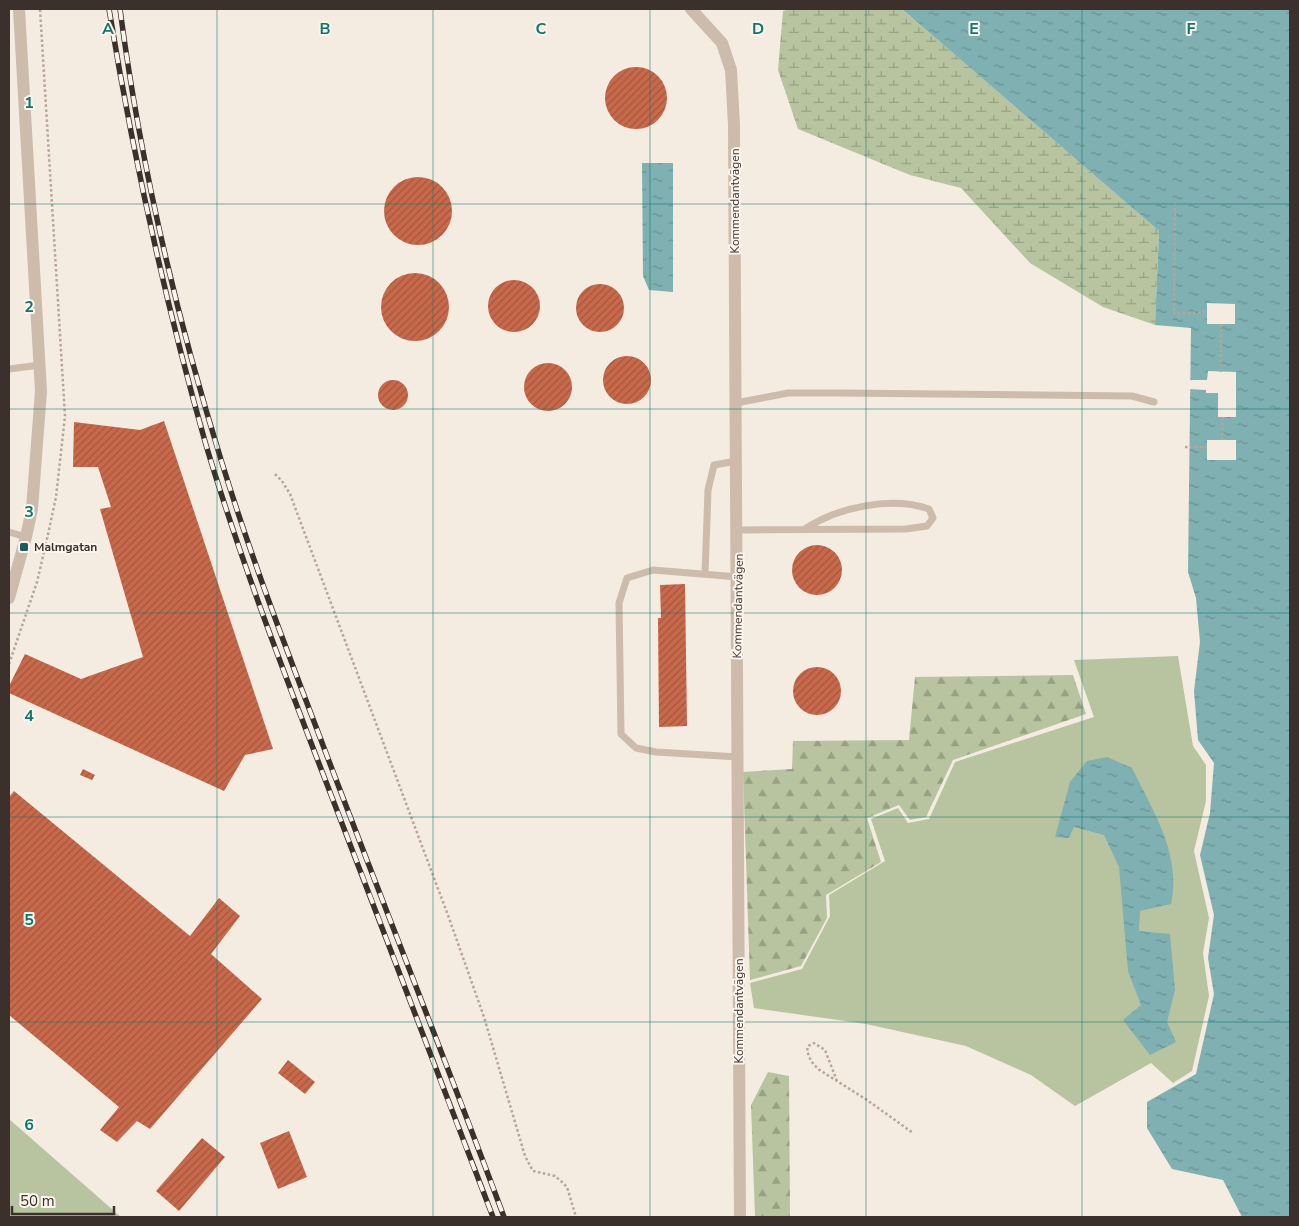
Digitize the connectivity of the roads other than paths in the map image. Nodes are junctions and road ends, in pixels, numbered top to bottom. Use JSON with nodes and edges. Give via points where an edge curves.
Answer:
{"nodes":[{"id":1,"x":18,"y":9,"type":"edge"},
{"id":2,"x":691,"y":9,"type":"edge"},
{"id":3,"x":40,"y":365,"type":"junction"},
{"id":4,"x":9,"y":369,"type":"edge"},
{"id":5,"x":1154,"y":402,"type":"dead end"},
{"id":6,"x":736,"y":403,"type":"junction"},
{"id":7,"x":737,"y":461,"type":"junction"},
{"id":8,"x":806,"y":529,"type":"junction"},
{"id":9,"x":738,"y":530,"type":"junction"},
{"id":10,"x":9,"y":532,"type":"edge"},
{"id":11,"x":26,"y":537,"type":"junction"},
{"id":12,"x":705,"y":574,"type":"junction"},
{"id":13,"x":738,"y":577,"type":"junction"},
{"id":14,"x":9,"y":598,"type":"edge"},
{"id":15,"x":738,"y":756,"type":"junction"},
{"id":16,"x":740,"y":1217,"type":"edge"}],
"edges":[{"from":1,"to":3,"type":"street"},
{"from":2,"to":6,"type":"street","name":"Kommendantvägen","via":[[722,43],[731,70]]},
{"from":3,"to":4,"type":"lane"},
{"from":3,"to":11,"type":"street","via":[[35,472]]},
{"from":5,"to":6,"type":"lane","via":[[1132,396],[837,392],[788,393]]},
{"from":6,"to":7,"type":"street","name":"Kommendantvägen"},
{"from":7,"to":9,"type":"street","name":"Kommendantvägen"},
{"from":7,"to":12,"type":"lane","via":[[714,466],[708,490]]},
{"from":8,"to":8,"type":"lane","via":[[834,514],[877,505],[918,505],[928,509],[933,518],[927,526],[906,529]]},
{"from":8,"to":9,"type":"lane"},
{"from":9,"to":13,"type":"street","name":"Kommendantvägen"},
{"from":10,"to":11,"type":"lane"},
{"from":11,"to":14,"type":"street"},
{"from":12,"to":13,"type":"lane"},
{"from":12,"to":15,"type":"lane","via":[[653,570],[627,578],[619,603],[621,734],[636,748],[656,752]]},
{"from":13,"to":15,"type":"street","name":"Kommendantvägen"},
{"from":15,"to":16,"type":"street","name":"Kommendantvägen"}]}
